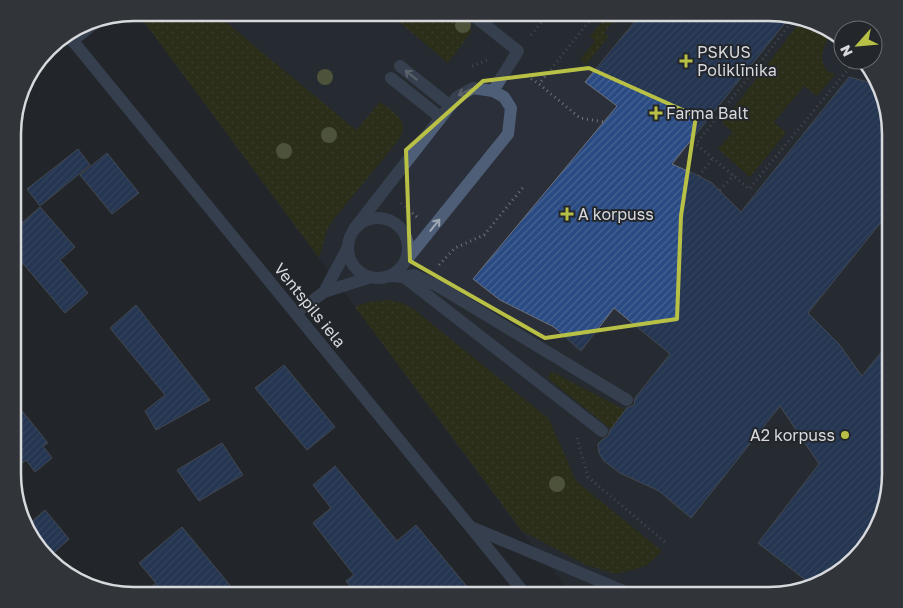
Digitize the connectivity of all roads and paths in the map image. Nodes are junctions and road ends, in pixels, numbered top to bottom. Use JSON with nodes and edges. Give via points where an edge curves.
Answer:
{"nodes":[{"id":1,"x":480,"y":21,"type":"edge"},
{"id":2,"x":542,"y":21,"type":"edge"},
{"id":3,"x":589,"y":21,"type":"edge"},
{"id":4,"x":791,"y":24,"type":"edge"},
{"id":5,"x":72,"y":40,"type":"edge"},
{"id":6,"x":518,"y":51,"type":"junction"},
{"id":7,"x":400,"y":66,"type":"dead end"},
{"id":8,"x":848,"y":70,"type":"edge"},
{"id":9,"x":391,"y":78,"type":"dead end"},
{"id":10,"x":493,"y":91,"type":"junction"},
{"id":11,"x":449,"y":105,"type":"junction"},
{"id":12,"x":440,"y":117,"type":"junction"},
{"id":13,"x":604,"y":122,"type":"dead end"},
{"id":14,"x":712,"y":158,"type":"junction"},
{"id":15,"x":699,"y":176,"type":"dead end"},
{"id":16,"x":734,"y":176,"type":"junction"},
{"id":17,"x":525,"y":185,"type":"dead end"},
{"id":18,"x":384,"y":189,"type":"junction"},
{"id":19,"x":720,"y":190,"type":"dead end"},
{"id":20,"x":354,"y":229,"type":"junction"},
{"id":21,"x":431,"y":229,"type":"junction"},
{"id":22,"x":347,"y":249,"type":"junction"},
{"id":23,"x":404,"y":263,"type":"junction"},
{"id":24,"x":438,"y":266,"type":"dead end"},
{"id":25,"x":390,"y":276,"type":"junction"},
{"id":26,"x":404,"y":276,"type":"junction"},
{"id":27,"x":371,"y":277,"type":"junction"},
{"id":28,"x":324,"y":292,"type":"junction"},
{"id":29,"x":296,"y":313,"type":"junction"},
{"id":30,"x":627,"y":400,"type":"dead end"},
{"id":31,"x":602,"y":431,"type":"dead end"},
{"id":32,"x":577,"y":436,"type":"dead end"},
{"id":33,"x":471,"y":528,"type":"junction"},
{"id":34,"x":666,"y":543,"type":"dead end"},
{"id":35,"x":519,"y":587,"type":"edge"},
{"id":36,"x":612,"y":587,"type":"edge"}],
"edges":[{"from":1,"to":6,"type":"street"},
{"from":2,"to":6,"type":"path"},
{"from":3,"to":13,"type":"path","via":[[539,84],[580,118]]},
{"from":4,"to":14,"type":"path","via":[[696,144]]},
{"from":5,"to":29,"type":"street","name":"Ventspils iela"},
{"from":6,"to":10,"type":"street"},
{"from":11,"to":7,"type":"street","one_way":true},
{"from":8,"to":16,"type":"path","via":[[749,189]]},
{"from":9,"to":12,"type":"street"},
{"from":10,"to":11,"type":"street","one_way":true,"via":[[473,88],[457,96]]},
{"from":21,"to":10,"type":"street","one_way":true,"via":[[508,134],[511,108],[504,96]]},
{"from":11,"to":12,"type":"street"},
{"from":12,"to":18,"type":"street"},
{"from":14,"to":15,"type":"path"},
{"from":14,"to":16,"type":"path"},
{"from":16,"to":19,"type":"path"},
{"from":17,"to":24,"type":"path","via":[[484,235],[455,248]]},
{"from":18,"to":20,"type":"street"},
{"from":18,"to":21,"type":"path"},
{"from":20,"to":22,"type":"street"},
{"from":20,"to":23,"type":"street","via":[[371,218],[390,220],[399,226],[408,244]]},
{"from":21,"to":23,"type":"street"},
{"from":22,"to":27,"type":"street","via":[[355,267]]},
{"from":22,"to":28,"type":"street"},
{"from":23,"to":25,"type":"street"},
{"from":25,"to":26,"type":"street"},
{"from":25,"to":27,"type":"street"},
{"from":26,"to":30,"type":"street","via":[[414,275],[438,286]]},
{"from":26,"to":31,"type":"street"},
{"from":27,"to":28,"type":"street"},
{"from":28,"to":29,"type":"street"},
{"from":29,"to":33,"type":"street","name":"Ventspils iela"},
{"from":32,"to":34,"type":"path","via":[[588,477]]},
{"from":33,"to":35,"type":"street","name":"Ventspils iela"},
{"from":33,"to":36,"type":"street"}]}
